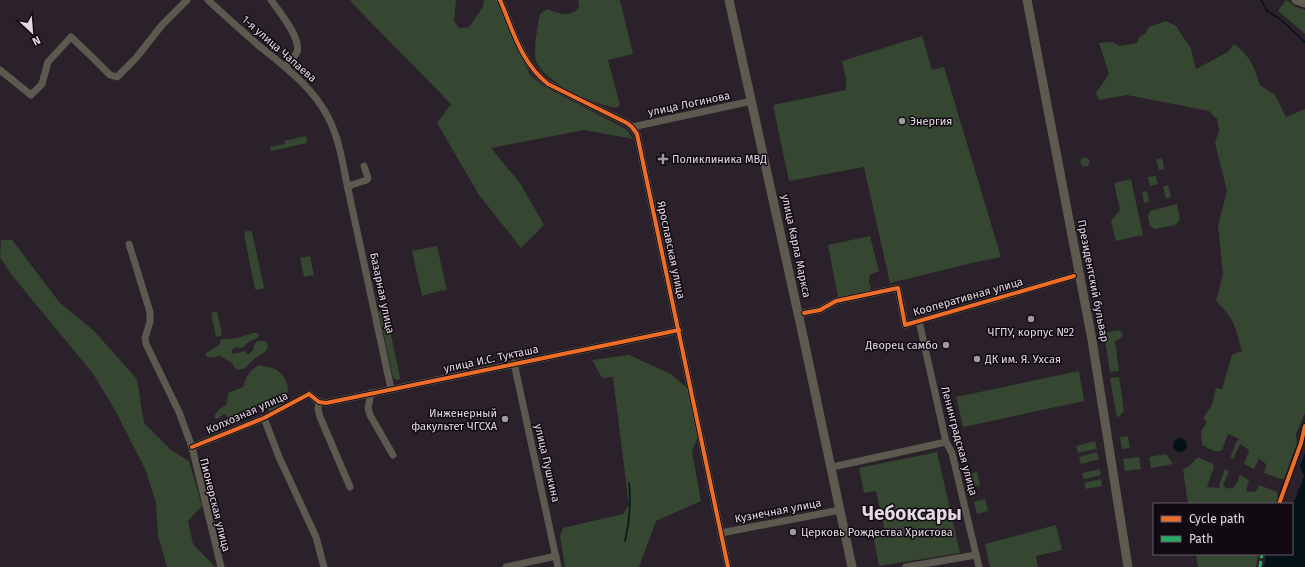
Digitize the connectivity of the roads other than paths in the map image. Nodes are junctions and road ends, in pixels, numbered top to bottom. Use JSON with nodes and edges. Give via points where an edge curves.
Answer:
{"nodes":[{"id":1,"x":187,"y":0,"type":"edge"},
{"id":2,"x":208,"y":0,"type":"edge"},
{"id":3,"x":271,"y":0,"type":"edge"},
{"id":4,"x":500,"y":0,"type":"edge"},
{"id":5,"x":730,"y":0,"type":"edge"},
{"id":6,"x":736,"y":0,"type":"edge"},
{"id":7,"x":1022,"y":0,"type":"edge"},
{"id":8,"x":1027,"y":0,"type":"edge"},
{"id":9,"x":1296,"y":0,"type":"edge"},
{"id":10,"x":1305,"y":3,"type":"edge"},
{"id":11,"x":285,"y":67,"type":"junction"},
{"id":12,"x":0,"y":70,"type":"edge"},
{"id":13,"x":754,"y":101,"type":"junction"},
{"id":14,"x":632,"y":127,"type":"junction"},
{"id":15,"x":364,"y":166,"type":"dead end"},
{"id":16,"x":348,"y":189,"type":"junction"},
{"id":17,"x":351,"y":202,"type":"joint"},
{"id":18,"x":129,"y":244,"type":"dead end"},
{"id":19,"x":1072,"y":248,"type":"junction"},
{"id":20,"x":1077,"y":276,"type":"junction"},
{"id":21,"x":801,"y":314,"type":"junction"},
{"id":22,"x":919,"y":321,"type":"junction"},
{"id":23,"x":679,"y":330,"type":"junction"},
{"id":24,"x":514,"y":363,"type":"junction"},
{"id":25,"x":391,"y":389,"type":"junction"},
{"id":26,"x":371,"y":393,"type":"junction"},
{"id":27,"x":318,"y":402,"type":"junction"},
{"id":28,"x":264,"y":418,"type":"junction"},
{"id":29,"x":946,"y":442,"type":"junction"},
{"id":30,"x":192,"y":447,"type":"junction"},
{"id":31,"x":393,"y":455,"type":"dead end"},
{"id":32,"x":837,"y":466,"type":"junction"},
{"id":33,"x":350,"y":487,"type":"dead end"},
{"id":34,"x":840,"y":510,"type":"junction"},
{"id":35,"x":721,"y":533,"type":"junction"},
{"id":36,"x":976,"y":555,"type":"junction"},
{"id":37,"x":556,"y":556,"type":"junction"},
{"id":38,"x":1125,"y":566,"type":"edge"},
{"id":39,"x":221,"y":567,"type":"edge"},
{"id":40,"x":324,"y":567,"type":"edge"},
{"id":41,"x":506,"y":567,"type":"edge"},
{"id":42,"x":558,"y":567,"type":"edge"},
{"id":43,"x":728,"y":567,"type":"edge"},
{"id":44,"x":852,"y":567,"type":"edge"},
{"id":45,"x":857,"y":567,"type":"edge"},
{"id":46,"x":906,"y":567,"type":"edge"},
{"id":47,"x":979,"y":567,"type":"edge"}],
"edges":[{"from":1,"to":12,"type":"street","via":[[117,77],[110,76],[71,37],[48,62],[42,84],[31,95]]},
{"from":2,"to":11,"type":"street","name":"1-я улица Чапаева"},
{"from":3,"to":11,"type":"street","via":[[298,45],[297,51]]},
{"from":4,"to":14,"type":"street","via":[[526,60],[539,77]]},
{"from":5,"to":13,"type":"main road","name":"улица Карла Маркса"},
{"from":6,"to":13,"type":"main road","name":"улица Карла Маркса"},
{"from":7,"to":19,"type":"main road","name":"Президентский бульвар"},
{"from":8,"to":19,"type":"main road","name":"Президентский бульвар"},
{"from":9,"to":10,"type":"main road"},
{"from":11,"to":16,"type":"street","name":"1-я улица Чапаева","via":[[313,93],[329,120],[337,139]]},
{"from":13,"to":14,"type":"street","name":"улица Логинова"},
{"from":13,"to":21,"type":"main road","name":"улица Карла Маркса"},
{"from":14,"to":23,"type":"street","name":"Ярославская улица","via":[[639,140]]},
{"from":15,"to":16,"type":"street","via":[[367,180],[351,185]]},
{"from":16,"to":17,"type":"street","name":"1-я улица Чапаева"},
{"from":17,"to":25,"type":"street","name":"Базарная улица"},
{"from":18,"to":30,"type":"street","name":"Пионерская улица","via":[[150,312],[146,344],[179,412]]},
{"from":19,"to":20,"type":"main road","name":"Президентский бульвар"},
{"from":20,"to":22,"type":"street","name":"Кооперативная улица"},
{"from":20,"to":38,"type":"main road","name":"Президентский бульвар"},
{"from":21,"to":22,"type":"street","name":"Кооперативная улица","via":[[820,310],[836,301],[898,288],[905,325]]},
{"from":21,"to":32,"type":"main road","name":"улица Карла Маркса"},
{"from":21,"to":34,"type":"main road","name":"улица Карла Маркса"},
{"from":22,"to":29,"type":"street","name":"Ленинградская улица"},
{"from":23,"to":24,"type":"street","name":"улица И.С. Тукташа"},
{"from":23,"to":35,"type":"street","name":"Ярославская улица"},
{"from":24,"to":25,"type":"street","name":"улица И.С. Тукташа"},
{"from":24,"to":37,"type":"street","name":"улица Пушкина"},
{"from":25,"to":26,"type":"street","name":"улица И.С. Тукташа"},
{"from":26,"to":27,"type":"street","name":"улица И.С. Тукташа","via":[[326,403]]},
{"from":26,"to":31,"type":"street","via":[[368,408],[370,415]]},
{"from":27,"to":28,"type":"street","name":"Колхозная улица","via":[[309,394]]},
{"from":27,"to":33,"type":"street","via":[[320,417]]},
{"from":28,"to":30,"type":"street","name":"Колхозная улица"},
{"from":28,"to":40,"type":"street","name":"Колхозная улица","via":[[316,537]]},
{"from":29,"to":32,"type":"street"},
{"from":29,"to":36,"type":"street","name":"Ленинградская улица","via":[[952,453]]},
{"from":30,"to":39,"type":"street","name":"Пионерская улица"},
{"from":32,"to":45,"type":"main road","name":"улица Карла Маркса"},
{"from":34,"to":35,"type":"street","name":"Кузнечная улица"},
{"from":34,"to":44,"type":"main road","name":"улица Карла Маркса"},
{"from":35,"to":43,"type":"street","name":"Ярославская улица"},
{"from":36,"to":46,"type":"street"},
{"from":36,"to":47,"type":"street","name":"Ленинградская улица"},
{"from":37,"to":41,"type":"street"},
{"from":37,"to":42,"type":"street","name":"улица Пушкина"}]}
